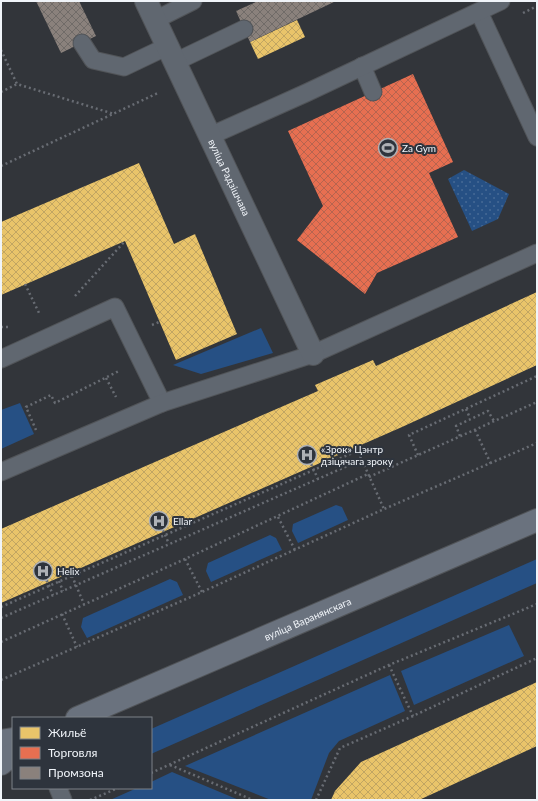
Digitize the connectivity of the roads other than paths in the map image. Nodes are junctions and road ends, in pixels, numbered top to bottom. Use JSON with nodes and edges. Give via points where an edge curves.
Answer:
{"nodes":[{"id":1,"x":193,"y":1,"type":"edge"},
{"id":2,"x":501,"y":1,"type":"edge"},
{"id":3,"x":150,"y":10,"type":"edge"},
{"id":4,"x":479,"y":12,"type":"junction"},
{"id":5,"x":244,"y":29,"type":"dead end"},
{"id":6,"x":82,"y":42,"type":"dead end"},
{"id":7,"x":172,"y":54,"type":"junction"},
{"id":8,"x":362,"y":66,"type":"junction"},
{"id":9,"x":373,"y":92,"type":"dead end"},
{"id":10,"x":210,"y":136,"type":"junction"},
{"id":11,"x":537,"y":137,"type":"edge"},
{"id":12,"x":537,"y":253,"type":"edge"},
{"id":13,"x":313,"y":354,"type":"junction"},
{"id":14,"x":1,"y":359,"type":"edge"},
{"id":15,"x":162,"y":403,"type":"junction"},
{"id":16,"x":1,"y":472,"type":"edge"},
{"id":17,"x":537,"y":520,"type":"edge"},
{"id":18,"x":79,"y":717,"type":"edge"},
{"id":19,"x":12,"y":739,"type":"edge"},
{"id":20,"x":1,"y":741,"type":"edge"},
{"id":21,"x":12,"y":755,"type":"edge"},
{"id":22,"x":1,"y":764,"type":"edge"},
{"id":23,"x":58,"y":789,"type":"edge"},
{"id":24,"x":63,"y":800,"type":"edge"}],
"edges":[{"from":1,"to":3,"type":"lane"},
{"from":2,"to":4,"type":"lane"},
{"from":3,"to":7,"type":"street","name":"вуліца Радзішчава"},
{"from":4,"to":8,"type":"lane"},
{"from":4,"to":11,"type":"lane"},
{"from":5,"to":7,"type":"lane"},
{"from":6,"to":7,"type":"lane","via":[[93,60],[124,67]]},
{"from":7,"to":10,"type":"street","name":"вуліца Радзішчава"},
{"from":8,"to":9,"type":"lane"},
{"from":8,"to":10,"type":"lane"},
{"from":10,"to":13,"type":"street","name":"вуліца Радзішчава"},
{"from":12,"to":13,"type":"lane"},
{"from":13,"to":15,"type":"lane"},
{"from":14,"to":15,"type":"lane","via":[[115,307]]},
{"from":15,"to":16,"type":"lane"},
{"from":17,"to":18,"type":"main road","name":"вуліца Варанянскага"},
{"from":19,"to":20,"type":"main road"},
{"from":21,"to":22,"type":"main road"},
{"from":23,"to":24,"type":"lane"}]}
